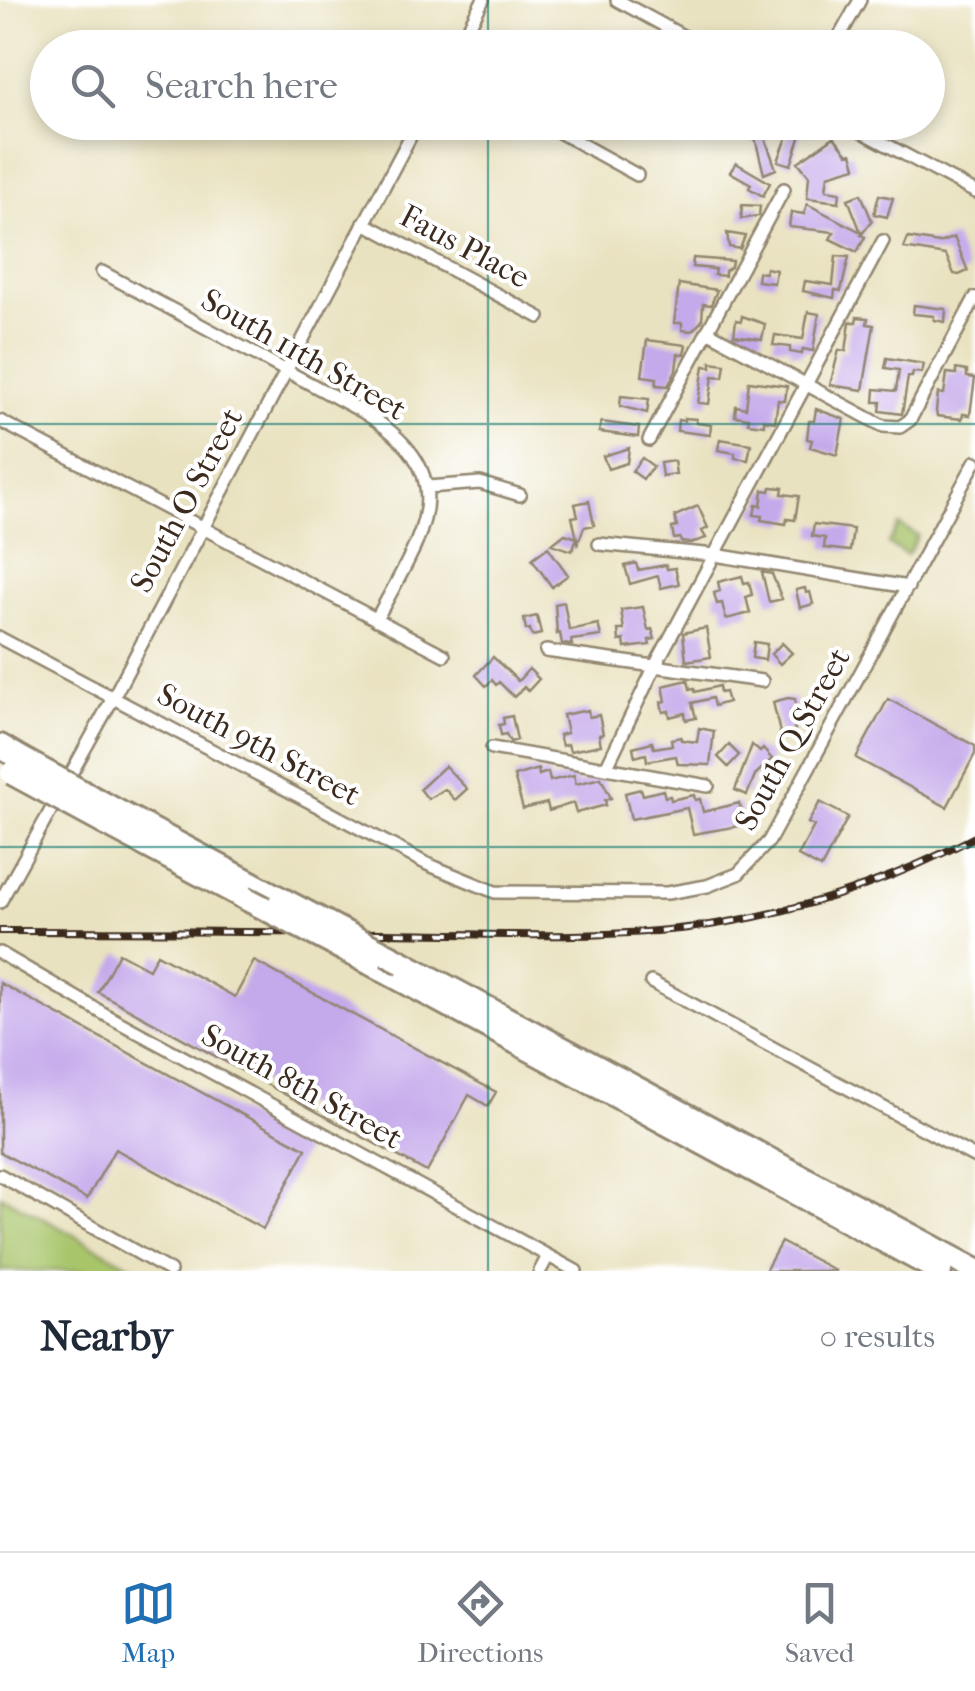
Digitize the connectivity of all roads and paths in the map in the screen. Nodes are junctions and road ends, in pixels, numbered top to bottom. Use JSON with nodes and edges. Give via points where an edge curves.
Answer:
{"nodes":[{"id":1,"x":484,"y":0,"type":"edge"},
{"id":2,"x":617,"y":0,"type":"edge"},
{"id":3,"x":860,"y":0,"type":"edge"},
{"id":4,"x":468,"y":30,"type":"edge"},
{"id":5,"x":672,"y":30,"type":"edge"},
{"id":6,"x":844,"y":30,"type":"edge"},
{"id":7,"x":408,"y":140,"type":"edge"},
{"id":8,"x":574,"y":140,"type":"edge"},
{"id":9,"x":878,"y":140,"type":"edge"},
{"id":10,"x":637,"y":175,"type":"dead end"},
{"id":11,"x":784,"y":190,"type":"dead end"},
{"id":12,"x":975,"y":192,"type":"edge"},
{"id":13,"x":364,"y":224,"type":"junction"},
{"id":14,"x":882,"y":241,"type":"dead end"},
{"id":15,"x":102,"y":272,"type":"dead end"},
{"id":16,"x":975,"y":298,"type":"edge"},
{"id":17,"x":540,"y":317,"type":"dead end"},
{"id":18,"x":708,"y":332,"type":"junction"},
{"id":19,"x":286,"y":373,"type":"junction"},
{"id":20,"x":806,"y":384,"type":"junction"},
{"id":21,"x":0,"y":421,"type":"edge"},
{"id":22,"x":649,"y":440,"type":"dead end"},
{"id":23,"x":975,"y":462,"type":"edge"},
{"id":24,"x":428,"y":486,"type":"junction"},
{"id":25,"x":520,"y":496,"type":"dead end"},
{"id":26,"x":202,"y":528,"type":"junction"},
{"id":27,"x":600,"y":544,"type":"dead end"},
{"id":28,"x":715,"y":555,"type":"junction"},
{"id":29,"x":908,"y":587,"type":"junction"},
{"id":30,"x":376,"y":620,"type":"junction"},
{"id":31,"x":0,"y":638,"type":"edge"},
{"id":32,"x":546,"y":651,"type":"dead end"},
{"id":33,"x":444,"y":655,"type":"dead end"},
{"id":34,"x":656,"y":664,"type":"junction"},
{"id":35,"x":762,"y":681,"type":"dead end"},
{"id":36,"x":113,"y":698,"type":"junction"},
{"id":37,"x":492,"y":748,"type":"dead end"},
{"id":38,"x":8,"y":761,"type":"edge"},
{"id":39,"x":606,"y":766,"type":"junction"},
{"id":40,"x":708,"y":786,"type":"dead end"},
{"id":41,"x":110,"y":817,"type":"junction"},
{"id":42,"x":0,"y":869,"type":"edge"},
{"id":43,"x":7,"y":878,"type":"edge"},
{"id":44,"x":496,"y":892,"type":"joint"},
{"id":45,"x":0,"y":902,"type":"edge"},
{"id":46,"x":0,"y":953,"type":"edge"},
{"id":47,"x":651,"y":982,"type":"dead end"},
{"id":48,"x":975,"y":1157,"type":"edge"},
{"id":49,"x":0,"y":1175,"type":"edge"},
{"id":50,"x":548,"y":1256,"type":"junction"},
{"id":51,"x":168,"y":1270,"type":"edge"},
{"id":52,"x":975,"y":1270,"type":"edge"},
{"id":53,"x":540,"y":1271,"type":"edge"},
{"id":54,"x":576,"y":1271,"type":"edge"},
{"id":55,"x":940,"y":1271,"type":"edge"}],
"edges":[{"from":1,"to":4,"type":"street"},
{"from":2,"to":5,"type":"street"},
{"from":3,"to":6,"type":"street"},
{"from":7,"to":13,"type":"street","name":"South O Street"},
{"from":8,"to":10,"type":"street"},
{"from":9,"to":12,"type":"street"},
{"from":11,"to":18,"type":"street"},
{"from":13,"to":17,"type":"street","name":"Faus Place"},
{"from":13,"to":19,"type":"street","name":"South O Street"},
{"from":14,"to":20,"type":"street"},
{"from":15,"to":19,"type":"street","name":"South 11th Street"},
{"from":16,"to":20,"type":"street","via":[[910,420],[900,427],[883,426]]},
{"from":18,"to":20,"type":"street"},
{"from":18,"to":22,"type":"street"},
{"from":19,"to":24,"type":"street","name":"South 11th Street","via":[[400,438]]},
{"from":19,"to":26,"type":"street","name":"South O Street"},
{"from":20,"to":28,"type":"street"},
{"from":21,"to":26,"type":"street"},
{"from":23,"to":29,"type":"street","name":"South Q Street"},
{"from":24,"to":25,"type":"street","via":[[480,483]]},
{"from":24,"to":30,"type":"street","via":[[419,538]]},
{"from":26,"to":30,"type":"street"},
{"from":26,"to":36,"type":"street","name":"South O Street"},
{"from":27,"to":28,"type":"street"},
{"from":28,"to":29,"type":"street"},
{"from":28,"to":34,"type":"street"},
{"from":29,"to":44,"type":"street","name":"South Q Street","via":[[770,841],[738,874],[667,893]]},
{"from":30,"to":33,"type":"street"},
{"from":31,"to":36,"type":"street","name":"South 9th Street"},
{"from":32,"to":34,"type":"street"},
{"from":34,"to":35,"type":"street"},
{"from":34,"to":39,"type":"street"},
{"from":36,"to":43,"type":"street","name":"South O Street"},
{"from":36,"to":44,"type":"street","name":"South 9th Street","via":[[427,864]]},
{"from":37,"to":39,"type":"street"},
{"from":38,"to":41,"type":"highway","bridge":true},
{"from":39,"to":40,"type":"street"},
{"from":41,"to":52,"type":"highway","bridge":true,"via":[[281,899]]},
{"from":41,"to":55,"type":"highway","bridge":true,"via":[[246,898]]},
{"from":42,"to":43,"type":"street"},
{"from":43,"to":45,"type":"street","name":"South O Street"},
{"from":46,"to":50,"type":"street","name":"South 8th Street"},
{"from":47,"to":48,"type":"street"},
{"from":49,"to":51,"type":"street"},
{"from":50,"to":53,"type":"street"},
{"from":50,"to":54,"type":"street","name":"South 8th Street"}]}
